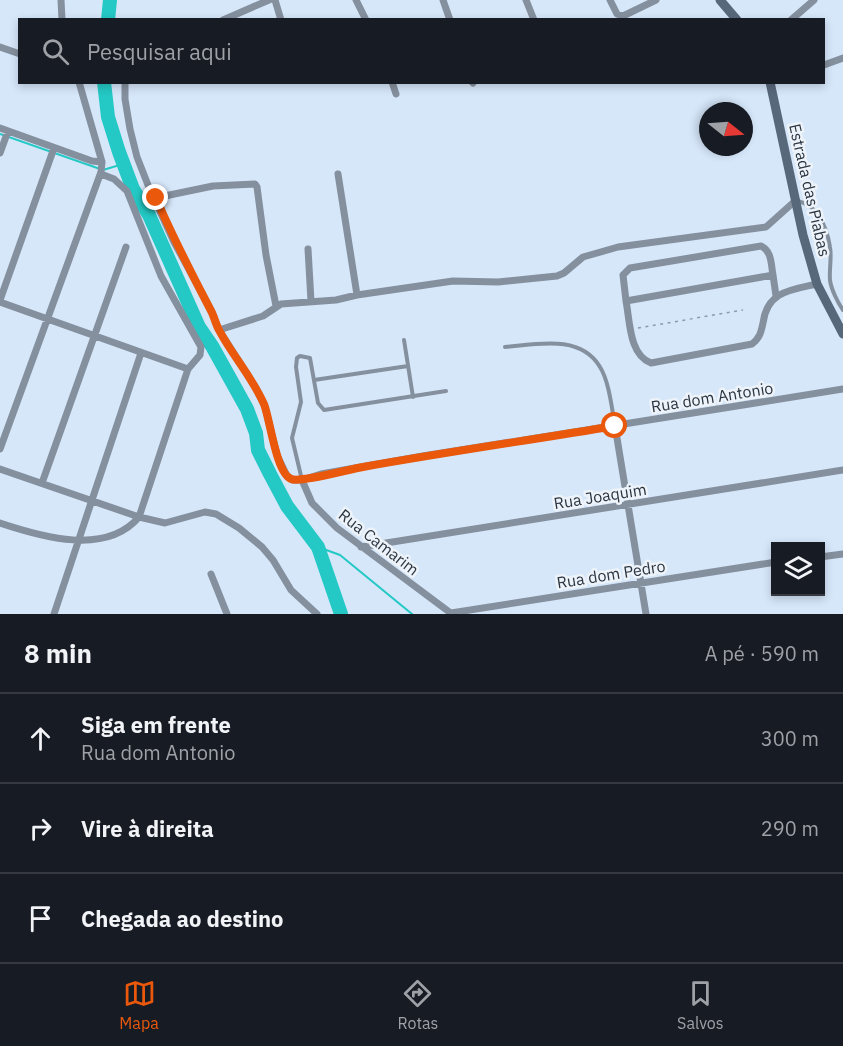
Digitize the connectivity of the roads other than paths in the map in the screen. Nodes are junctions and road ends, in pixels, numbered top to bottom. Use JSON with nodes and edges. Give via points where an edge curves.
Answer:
{"nodes":[{"id":1,"x":61,"y":0,"type":"edge"},
{"id":2,"x":269,"y":0,"type":"edge"},
{"id":3,"x":275,"y":0,"type":"edge"},
{"id":4,"x":356,"y":0,"type":"edge"},
{"id":5,"x":443,"y":0,"type":"edge"},
{"id":6,"x":526,"y":0,"type":"edge"},
{"id":7,"x":610,"y":0,"type":"edge"},
{"id":8,"x":656,"y":0,"type":"edge"},
{"id":9,"x":720,"y":0,"type":"edge"},
{"id":10,"x":814,"y":0,"type":"edge"},
{"id":11,"x":62,"y":18,"type":"edge"},
{"id":12,"x":228,"y":18,"type":"edge"},
{"id":13,"x":280,"y":18,"type":"edge"},
{"id":14,"x":365,"y":18,"type":"edge"},
{"id":15,"x":449,"y":18,"type":"edge"},
{"id":16,"x":533,"y":18,"type":"edge"},
{"id":17,"x":735,"y":18,"type":"edge"},
{"id":18,"x":793,"y":18,"type":"edge"},
{"id":19,"x":0,"y":47,"type":"edge"},
{"id":20,"x":18,"y":53,"type":"edge"},
{"id":21,"x":843,"y":58,"type":"edge"},
{"id":22,"x":825,"y":65,"type":"edge"},
{"id":23,"x":80,"y":84,"type":"edge"},
{"id":24,"x":125,"y":84,"type":"edge"},
{"id":25,"x":393,"y":84,"type":"edge"},
{"id":26,"x":772,"y":84,"type":"edge"},
{"id":27,"x":396,"y":94,"type":"dead end"},
{"id":28,"x":0,"y":128,"type":"edge"},
{"id":29,"x":6,"y":135,"type":"junction"},
{"id":30,"x":53,"y":150,"type":"junction"},
{"id":31,"x":0,"y":153,"type":"edge"},
{"id":32,"x":101,"y":169,"type":"junction"},
{"id":33,"x":338,"y":174,"type":"dead end"},
{"id":34,"x":156,"y":198,"type":"junction"},
{"id":35,"x":795,"y":201,"type":"junction"},
{"id":36,"x":126,"y":247,"type":"dead end"},
{"id":37,"x":308,"y":249,"type":"dead end"},
{"id":38,"x":773,"y":275,"type":"junction"},
{"id":39,"x":830,"y":282,"type":"junction"},
{"id":40,"x":817,"y":284,"type":"junction"},
{"id":41,"x":357,"y":295,"type":"junction"},
{"id":42,"x":776,"y":296,"type":"junction"},
{"id":43,"x":0,"y":301,"type":"edge"},
{"id":44,"x":312,"y":301,"type":"junction"},
{"id":45,"x":626,"y":301,"type":"junction"},
{"id":46,"x":276,"y":306,"type":"junction"},
{"id":47,"x":843,"y":310,"type":"edge"},
{"id":48,"x":47,"y":318,"type":"junction"},
{"id":49,"x":219,"y":330,"type":"junction"},
{"id":50,"x":843,"y":334,"type":"edge"},
{"id":51,"x":95,"y":336,"type":"junction"},
{"id":52,"x":404,"y":340,"type":"dead end"},
{"id":53,"x":506,"y":347,"type":"dead end"},
{"id":54,"x":141,"y":353,"type":"junction"},
{"id":55,"x":408,"y":366,"type":"junction"},
{"id":56,"x":188,"y":369,"type":"junction"},
{"id":57,"x":315,"y":380,"type":"junction"},
{"id":58,"x":843,"y":389,"type":"edge"},
{"id":59,"x":446,"y":391,"type":"dead end"},
{"id":60,"x":413,"y":397,"type":"junction"},
{"id":61,"x":615,"y":426,"type":"junction"},
{"id":62,"x":0,"y":449,"type":"edge"},
{"id":63,"x":0,"y":469,"type":"edge"},
{"id":64,"x":843,"y":470,"type":"edge"},
{"id":65,"x":302,"y":480,"type":"junction"},
{"id":66,"x":42,"y":483,"type":"junction"},
{"id":67,"x":92,"y":501,"type":"junction"},
{"id":68,"x":627,"y":506,"type":"junction"},
{"id":69,"x":139,"y":517,"type":"junction"},
{"id":70,"x":0,"y":523,"type":"edge"},
{"id":71,"x":79,"y":540,"type":"junction"},
{"id":72,"x":361,"y":547,"type":"junction"},
{"id":73,"x":843,"y":554,"type":"edge"},
{"id":74,"x":825,"y":556,"type":"edge"},
{"id":75,"x":771,"y":563,"type":"edge"},
{"id":76,"x":211,"y":574,"type":"dead end"},
{"id":77,"x":639,"y":583,"type":"junction"},
{"id":78,"x":54,"y":614,"type":"edge"},
{"id":79,"x":227,"y":614,"type":"edge"},
{"id":80,"x":317,"y":614,"type":"edge"},
{"id":81,"x":452,"y":614,"type":"edge"},
{"id":82,"x":646,"y":614,"type":"edge"}],
"edges":[{"from":1,"to":11,"type":"street"},
{"from":2,"to":12,"type":"street"},
{"from":3,"to":13,"type":"street"},
{"from":4,"to":14,"type":"street"},
{"from":5,"to":15,"type":"street"},
{"from":6,"to":16,"type":"street"},
{"from":7,"to":8,"type":"street","via":[[617,14],[623,16]]},
{"from":9,"to":17,"type":"street"},
{"from":10,"to":18,"type":"street"},
{"from":19,"to":20,"type":"street"},
{"from":21,"to":22,"type":"street"},
{"from":23,"to":32,"type":"street"},
{"from":24,"to":34,"type":"street","via":[[127,115],[137,158]]},
{"from":25,"to":27,"type":"street"},
{"from":26,"to":35,"type":"street","name":"Estrada das Piabas"},
{"from":28,"to":29,"type":"street"},
{"from":29,"to":30,"type":"street"},
{"from":29,"to":31,"type":"street"},
{"from":30,"to":32,"type":"street"},
{"from":30,"to":43,"type":"street"},
{"from":32,"to":48,"type":"street"},
{"from":32,"to":56,"type":"street","via":[[127,191],[158,269],[201,347],[201,355]]},
{"from":33,"to":41,"type":"street"},
{"from":34,"to":46,"type":"street","via":[[213,186],[255,184]]},
{"from":34,"to":49,"type":"street"},
{"from":35,"to":39,"type":"lane","via":[[813,208],[824,225],[830,246]]},
{"from":35,"to":40,"type":"street","name":"Estrada das Piabas"},
{"from":35,"to":41,"type":"street","via":[[766,227],[618,248],[583,257],[557,276],[498,282],[453,281]]},
{"from":36,"to":51,"type":"street"},
{"from":37,"to":44,"type":"street"},
{"from":38,"to":42,"type":"street"},
{"from":38,"to":45,"type":"street"},
{"from":38,"to":45,"type":"street","via":[[770,254],[761,246],[630,268],[623,275]]},
{"from":39,"to":40,"type":"lane"},
{"from":39,"to":47,"type":"lane"},
{"from":40,"to":42,"type":"street"},
{"from":40,"to":50,"type":"street","name":"Estrada das Piabas"},
{"from":41,"to":44,"type":"street"},
{"from":42,"to":45,"type":"street","via":[[766,308],[760,337],[752,344],[651,363],[639,356]]},
{"from":43,"to":48,"type":"street"},
{"from":44,"to":46,"type":"street"},
{"from":46,"to":49,"type":"street","via":[[263,316]]},
{"from":48,"to":51,"type":"street"},
{"from":48,"to":62,"type":"street"},
{"from":49,"to":65,"type":"street","via":[[265,407],[277,455],[287,476]]},
{"from":51,"to":54,"type":"street"},
{"from":51,"to":66,"type":"street"},
{"from":52,"to":55,"type":"lane"},
{"from":53,"to":61,"type":"lane","via":[[561,344],[579,347],[591,355],[601,368]]},
{"from":54,"to":56,"type":"street"},
{"from":54,"to":67,"type":"street"},
{"from":55,"to":57,"type":"lane"},
{"from":55,"to":60,"type":"lane"},
{"from":56,"to":69,"type":"street"},
{"from":57,"to":60,"type":"lane","via":[[318,403],[328,411]]},
{"from":57,"to":65,"type":"lane","via":[[310,358],[297,358],[301,402],[292,438]]},
{"from":58,"to":61,"type":"street","name":"Rua dom Antonio"},
{"from":59,"to":60,"type":"lane"},
{"from":61,"to":65,"type":"street","name":"Rua dom Antonio","via":[[423,456]]},
{"from":61,"to":68,"type":"street"},
{"from":63,"to":66,"type":"street"},
{"from":64,"to":68,"type":"street","name":"Rua Joaquim"},
{"from":65,"to":72,"type":"street","name":"Rua Camarim","via":[[317,508]]},
{"from":66,"to":67,"type":"street"},
{"from":67,"to":69,"type":"street"},
{"from":67,"to":71,"type":"street"},
{"from":68,"to":72,"type":"street","name":"Rua Joaquim"},
{"from":68,"to":77,"type":"street"},
{"from":69,"to":71,"type":"street","via":[[114,536]]},
{"from":69,"to":80,"type":"street","via":[[165,523],[205,512],[216,514],[262,548],[291,590]]},
{"from":70,"to":71,"type":"street"},
{"from":71,"to":78,"type":"street"},
{"from":72,"to":81,"type":"street","name":"Rua Camarim"},
{"from":73,"to":74,"type":"street"},
{"from":75,"to":77,"type":"street","name":"Rua dom Pedro"},
{"from":76,"to":79,"type":"street"},
{"from":77,"to":81,"type":"street","name":"Rua dom Pedro"},
{"from":77,"to":82,"type":"street"}]}
